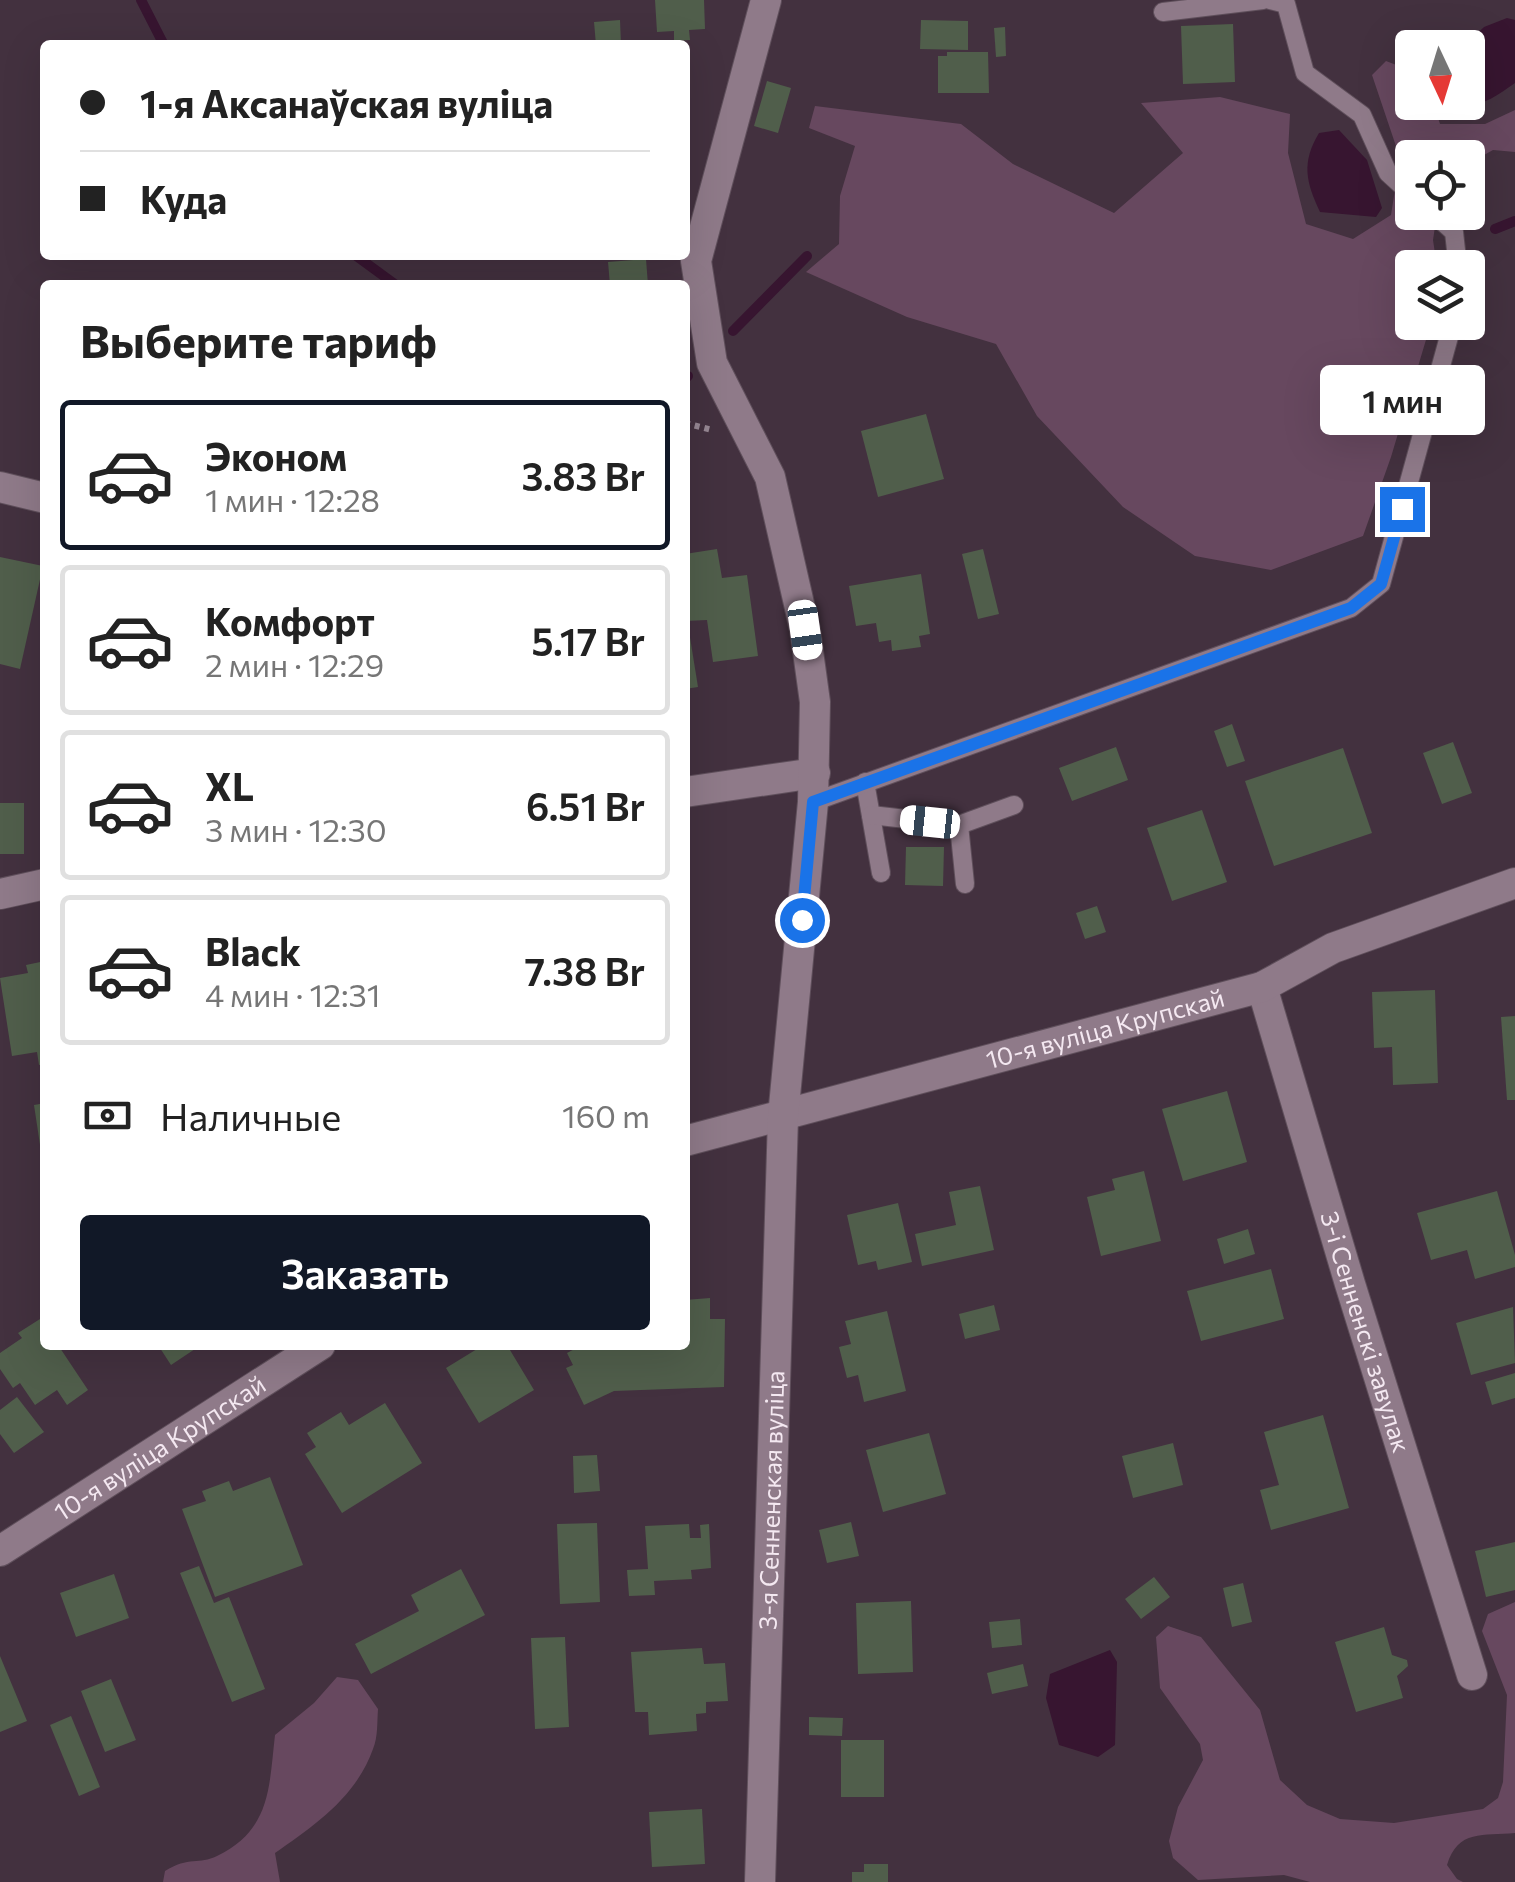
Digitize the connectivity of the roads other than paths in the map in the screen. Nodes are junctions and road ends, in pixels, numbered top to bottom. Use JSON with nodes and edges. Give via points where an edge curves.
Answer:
{"nodes":[{"id":1,"x":766,"y":0,"type":"edge"},
{"id":2,"x":1266,"y":0,"type":"edge"},
{"id":3,"x":1163,"y":12,"type":"dead end"},
{"id":4,"x":1395,"y":179,"type":"edge"},
{"id":5,"x":1448,"y":340,"type":"edge"},
{"id":6,"x":0,"y":487,"type":"edge"},
{"id":7,"x":40,"y":497,"type":"edge"},
{"id":8,"x":866,"y":782,"type":"junction"},
{"id":9,"x":814,"y":788,"type":"junction"},
{"id":10,"x":690,"y":792,"type":"edge"},
{"id":11,"x":1014,"y":805,"type":"dead end"},
{"id":12,"x":871,"y":815,"type":"junction"},
{"id":13,"x":959,"y":825,"type":"junction"},
{"id":14,"x":881,"y":873,"type":"dead end"},
{"id":15,"x":1515,"y":883,"type":"edge"},
{"id":16,"x":966,"y":884,"type":"dead end"},
{"id":17,"x":40,"y":885,"type":"edge"},
{"id":18,"x":0,"y":894,"type":"edge"},
{"id":19,"x":1262,"y":987,"type":"junction"},
{"id":20,"x":783,"y":1117,"type":"junction"},
{"id":21,"x":690,"y":1140,"type":"edge"},
{"id":22,"x":312,"y":1350,"type":"edge"},
{"id":23,"x":0,"y":1551,"type":"edge"},
{"id":24,"x":1472,"y":1675,"type":"dead end"},
{"id":25,"x":760,"y":1882,"type":"edge"}],
"edges":[{"from":1,"to":9,"type":"street","name":"3-я Сенненская вуліца","via":[[696,261],[712,363],[770,477],[788,548],[815,702]]},
{"from":2,"to":3,"type":"lane"},
{"from":2,"to":4,"type":"lane","via":[[1286,4],[1305,73],[1362,116]]},
{"from":5,"to":8,"type":"lane","via":[[1381,584],[1351,608]]},
{"from":6,"to":7,"type":"street"},
{"from":8,"to":9,"type":"lane"},
{"from":8,"to":12,"type":"lane"},
{"from":9,"to":10,"type":"street"},
{"from":9,"to":20,"type":"street","name":"3-я Сенненская вуліца"},
{"from":11,"to":13,"type":"lane"},
{"from":12,"to":13,"type":"lane"},
{"from":12,"to":14,"type":"lane"},
{"from":13,"to":16,"type":"lane"},
{"from":15,"to":19,"type":"street","name":"10-я вуліца Крупскай","via":[[1333,948]]},
{"from":17,"to":18,"type":"street"},
{"from":19,"to":20,"type":"street","name":"10-я вуліца Крупскай"},
{"from":19,"to":24,"type":"street","name":"3-і Сенненскі завулак"},
{"from":20,"to":21,"type":"street","name":"10-я вуліца Крупскай"},
{"from":20,"to":25,"type":"street","name":"3-я Сенненская вуліца"},
{"from":22,"to":23,"type":"street","name":"10-я вуліца Крупскай"}]}
